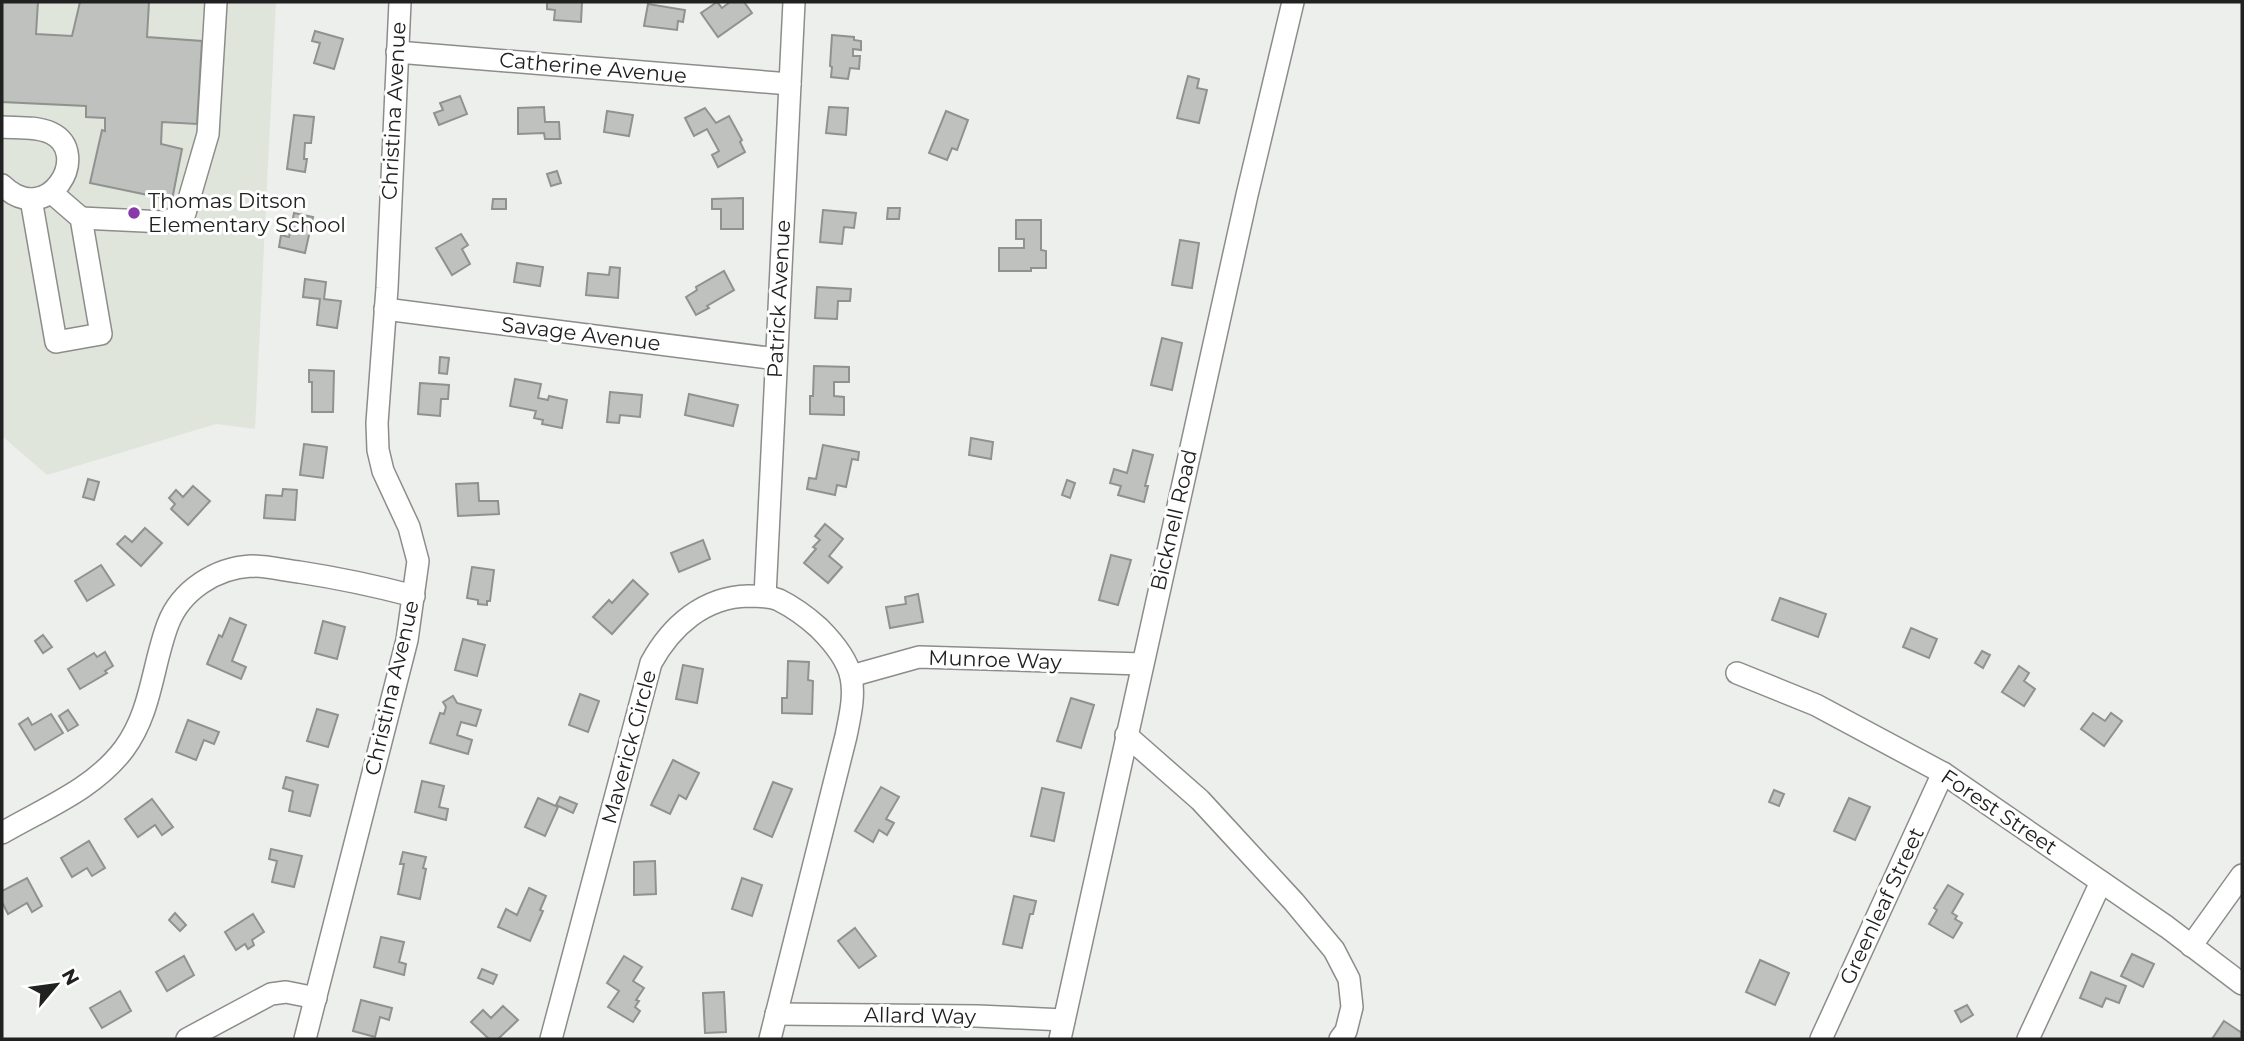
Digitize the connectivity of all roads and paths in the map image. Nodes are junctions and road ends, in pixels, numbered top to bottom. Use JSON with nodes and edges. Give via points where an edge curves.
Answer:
{"nodes":[{"id":1,"x":216,"y":2,"type":"edge"},
{"id":2,"x":400,"y":2,"type":"edge"},
{"id":3,"x":794,"y":2,"type":"edge"},
{"id":4,"x":1293,"y":2,"type":"edge"},
{"id":5,"x":397,"y":52,"type":"junction"},
{"id":6,"x":790,"y":84,"type":"junction"},
{"id":7,"x":2,"y":127,"type":"edge"},
{"id":8,"x":2,"y":185,"type":"edge"},
{"id":9,"x":52,"y":193,"type":"junction"},
{"id":10,"x":31,"y":199,"type":"junction"},
{"id":11,"x":81,"y":218,"type":"junction"},
{"id":12,"x":385,"y":309,"type":"junction"},
{"id":13,"x":776,"y":359,"type":"junction"},
{"id":14,"x":414,"y":596,"type":"junction"},
{"id":15,"x":765,"y":596,"type":"junction"},
{"id":16,"x":1142,"y":664,"type":"junction"},
{"id":17,"x":1737,"y":673,"type":"dead end"},
{"id":18,"x":851,"y":676,"type":"junction"},
{"id":19,"x":1126,"y":735,"type":"junction"},
{"id":20,"x":1943,"y":773,"type":"junction"},
{"id":21,"x":2,"y":833,"type":"edge"},
{"id":22,"x":2242,"y":875,"type":"edge"},
{"id":23,"x":2101,"y":882,"type":"junction"},
{"id":24,"x":2191,"y":947,"type":"junction"},
{"id":25,"x":2242,"y":984,"type":"edge"},
{"id":26,"x":316,"y":998,"type":"junction"},
{"id":27,"x":776,"y":1014,"type":"junction"},
{"id":28,"x":1062,"y":1030,"type":"edge"},
{"id":29,"x":187,"y":1039,"type":"edge"},
{"id":30,"x":306,"y":1039,"type":"edge"},
{"id":31,"x":551,"y":1039,"type":"edge"},
{"id":32,"x":770,"y":1039,"type":"edge"},
{"id":33,"x":1339,"y":1039,"type":"edge"},
{"id":34,"x":1821,"y":1039,"type":"edge"},
{"id":35,"x":2028,"y":1039,"type":"edge"}],
"edges":[{"from":1,"to":11,"type":"street","via":[[208,135],[185,213],[164,222]]},
{"from":2,"to":5,"type":"street","name":"Christina Avenue"},
{"from":3,"to":6,"type":"street","name":"Patrick Avenue"},
{"from":4,"to":16,"type":"street","name":"Bicknell Road"},
{"from":5,"to":6,"type":"street","name":"Catherine Avenue"},
{"from":5,"to":12,"type":"street","name":"Christina Avenue"},
{"from":6,"to":13,"type":"street","name":"Patrick Avenue"},
{"from":7,"to":9,"type":"street","via":[[37,129],[52,133],[61,142],[68,163]]},
{"from":8,"to":10,"type":"street"},
{"from":9,"to":10,"type":"street"},
{"from":9,"to":11,"type":"street"},
{"from":10,"to":11,"type":"street","via":[[56,342],[101,334]]},
{"from":12,"to":13,"type":"street","name":"Savage Avenue"},
{"from":12,"to":14,"type":"street","name":"Christina Avenue","via":[[378,450],[415,545]]},
{"from":13,"to":15,"type":"street","name":"Patrick Avenue"},
{"from":14,"to":21,"type":"street","via":[[263,567],[238,568],[210,578],[176,606],[144,715],[115,759],[88,785]]},
{"from":14,"to":26,"type":"street","name":"Christina Avenue","via":[[407,640]]},
{"from":15,"to":18,"type":"street","via":[[779,600],[818,627],[846,662]]},
{"from":15,"to":31,"type":"street","name":"Maverick Circle","via":[[727,600],[695,613],[671,633],[651,663]]},
{"from":16,"to":18,"type":"street","name":"Munroe Way","via":[[919,657]]},
{"from":16,"to":19,"type":"street","name":"Bicknell Road"},
{"from":17,"to":20,"type":"street","name":"Forest Street","via":[[1816,705]]},
{"from":18,"to":27,"type":"street","via":[[846,736]]},
{"from":19,"to":28,"type":"street","name":"Bicknell Road"},
{"from":19,"to":33,"type":"street","via":[[1200,800],[1334,950],[1349,979],[1352,1007]]},
{"from":20,"to":23,"type":"street","name":"Forest Street"},
{"from":20,"to":34,"type":"street","name":"Greenleaf Street"},
{"from":22,"to":24,"type":"street"},
{"from":23,"to":24,"type":"street","name":"Forest Street"},
{"from":23,"to":35,"type":"street"},
{"from":24,"to":25,"type":"street","name":"Forest Street"},
{"from":26,"to":29,"type":"street","via":[[271,994]]},
{"from":26,"to":30,"type":"street","name":"Christina Avenue"},
{"from":27,"to":28,"type":"street","name":"Allard Way","via":[[977,1016]]},
{"from":27,"to":32,"type":"street"}]}
